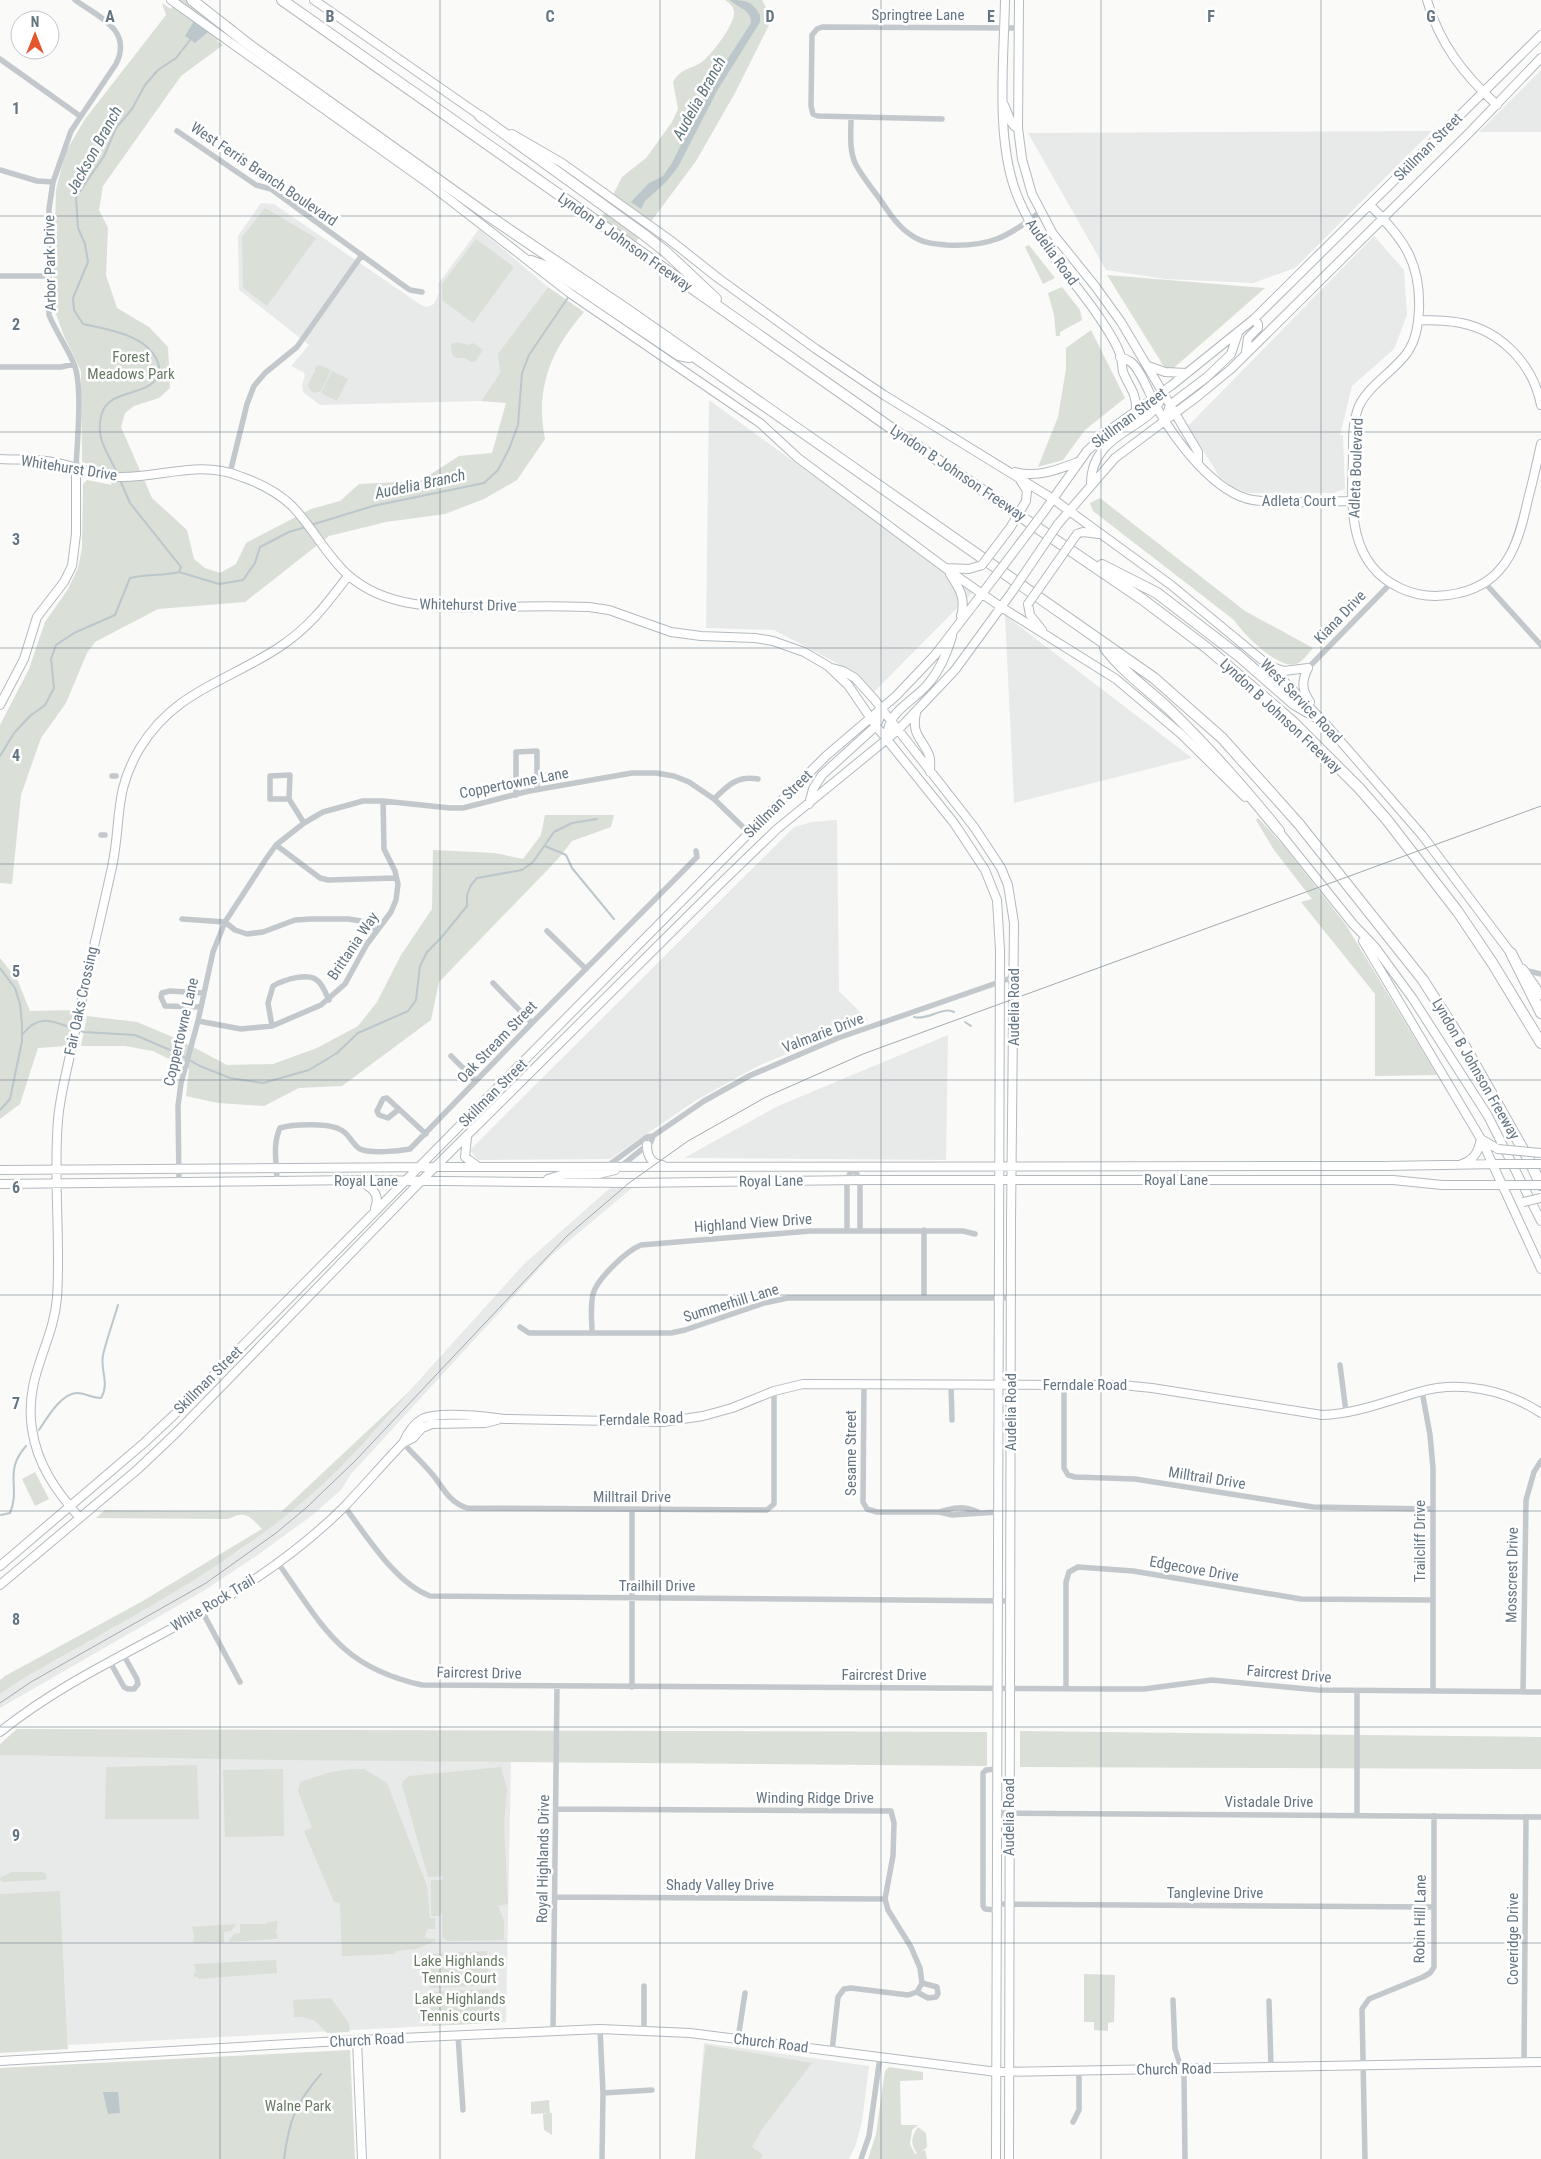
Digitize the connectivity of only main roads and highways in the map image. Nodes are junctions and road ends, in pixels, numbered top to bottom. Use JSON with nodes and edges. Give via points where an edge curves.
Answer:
{"nodes":[{"id":1,"x":171,"y":0,"type":"edge"},
{"id":2,"x":192,"y":0,"type":"edge"},
{"id":3,"x":282,"y":0,"type":"edge"},
{"id":4,"x":314,"y":0,"type":"edge"},
{"id":5,"x":1004,"y":0,"type":"edge"},
{"id":6,"x":1019,"y":0,"type":"edge"},
{"id":7,"x":1427,"y":0,"type":"edge"},
{"id":8,"x":1541,"y":34,"type":"edge"},
{"id":9,"x":1541,"y":58,"type":"edge"},
{"id":10,"x":1483,"y":92,"type":"junction"},
{"id":11,"x":1004,"y":105,"type":"junction"},
{"id":12,"x":1497,"y":105,"type":"junction"},
{"id":13,"x":480,"y":116,"type":"junction"},
{"id":14,"x":1018,"y":128,"type":"junction"},
{"id":15,"x":1370,"y":206,"type":"junction"},
{"id":16,"x":1382,"y":218,"type":"junction"},
{"id":17,"x":531,"y":261,"type":"junction"},
{"id":18,"x":1110,"y":306,"type":"junction"},
{"id":19,"x":1100,"y":318,"type":"junction"},
{"id":20,"x":739,"y":320,"type":"junction"},
{"id":21,"x":1254,"y":320,"type":"junction"},
{"id":22,"x":1418,"y":320,"type":"junction"},
{"id":23,"x":1238,"y":333,"type":"junction"},
{"id":24,"x":1246,"y":352,"type":"junction"},
{"id":25,"x":1120,"y":356,"type":"junction"},
{"id":26,"x":697,"y":359,"type":"junction"},
{"id":27,"x":1148,"y":366,"type":"junction"},
{"id":28,"x":1187,"y":373,"type":"junction"},
{"id":29,"x":1163,"y":392,"type":"junction"},
{"id":30,"x":1153,"y":399,"type":"junction"},
{"id":31,"x":1170,"y":405,"type":"junction"},
{"id":32,"x":1541,"y":405,"type":"edge"},
{"id":33,"x":1157,"y":408,"type":"junction"},
{"id":34,"x":1136,"y":411,"type":"junction"},
{"id":35,"x":1175,"y":413,"type":"junction"},
{"id":36,"x":1165,"y":420,"type":"junction"},
{"id":37,"x":1541,"y":444,"type":"edge"},
{"id":38,"x":0,"y":459,"type":"edge"},
{"id":39,"x":1078,"y":462,"type":"junction"},
{"id":40,"x":1198,"y":463,"type":"junction"},
{"id":41,"x":76,"y":468,"type":"junction"},
{"id":42,"x":1009,"y":470,"type":"junction"},
{"id":43,"x":1018,"y":476,"type":"junction"},
{"id":44,"x":1092,"y":483,"type":"junction"},
{"id":45,"x":1053,"y":499,"type":"junction"},
{"id":46,"x":1353,"y":501,"type":"junction"},
{"id":47,"x":1069,"y":510,"type":"junction"},
{"id":48,"x":1104,"y":535,"type":"junction"},
{"id":49,"x":1065,"y":546,"type":"junction"},
{"id":50,"x":947,"y":569,"type":"junction"},
{"id":51,"x":348,"y":576,"type":"junction"},
{"id":52,"x":982,"y":594,"type":"junction"},
{"id":53,"x":1001,"y":607,"type":"junction"},
{"id":54,"x":959,"y":621,"type":"junction"},
{"id":55,"x":954,"y":630,"type":"junction"},
{"id":56,"x":1045,"y":635,"type":"junction"},
{"id":57,"x":1099,"y":641,"type":"junction"},
{"id":58,"x":1268,"y":665,"type":"junction"},
{"id":59,"x":828,"y":666,"type":"junction"},
{"id":60,"x":0,"y":705,"type":"edge"},
{"id":61,"x":881,"y":708,"type":"junction"},
{"id":62,"x":916,"y":713,"type":"junction"},
{"id":63,"x":871,"y":717,"type":"junction"},
{"id":64,"x":890,"y":719,"type":"junction"},
{"id":65,"x":1322,"y":721,"type":"junction"},
{"id":66,"x":876,"y":726,"type":"junction"},
{"id":67,"x":898,"y":730,"type":"junction"},
{"id":68,"x":887,"y":740,"type":"junction"},
{"id":69,"x":930,"y":772,"type":"junction"},
{"id":70,"x":809,"y":804,"type":"junction"},
{"id":71,"x":1279,"y":831,"type":"junction"},
{"id":72,"x":1353,"y":924,"type":"junction"},
{"id":73,"x":1511,"y":953,"type":"junction"},
{"id":74,"x":1541,"y":995,"type":"edge"},
{"id":75,"x":1541,"y":1013,"type":"edge"},
{"id":76,"x":999,"y":1032,"type":"junction"},
{"id":77,"x":1014,"y":1033,"type":"junction"},
{"id":78,"x":1541,"y":1043,"type":"edge"},
{"id":79,"x":467,"y":1137,"type":"junction"},
{"id":80,"x":1481,"y":1138,"type":"junction"},
{"id":81,"x":647,"y":1145,"type":"road end"},
{"id":82,"x":1541,"y":1153,"type":"edge"},
{"id":83,"x":1541,"y":1164,"type":"edge"},
{"id":84,"x":1460,"y":1165,"type":"junction"},
{"id":85,"x":1497,"y":1165,"type":"junction"},
{"id":86,"x":1000,"y":1166,"type":"junction"},
{"id":87,"x":1124,"y":1166,"type":"junction"},
{"id":88,"x":1171,"y":1166,"type":"junction"},
{"id":89,"x":1384,"y":1166,"type":"junction"},
{"id":90,"x":417,"y":1167,"type":"junction"},
{"id":91,"x":436,"y":1167,"type":"junction"},
{"id":92,"x":479,"y":1167,"type":"junction"},
{"id":93,"x":620,"y":1167,"type":"junction"},
{"id":94,"x":679,"y":1167,"type":"junction"},
{"id":95,"x":1012,"y":1167,"type":"junction"},
{"id":96,"x":57,"y":1169,"type":"junction"},
{"id":97,"x":0,"y":1170,"type":"edge"},
{"id":98,"x":999,"y":1179,"type":"junction"},
{"id":99,"x":358,"y":1180,"type":"junction"},
{"id":100,"x":1012,"y":1180,"type":"junction"},
{"id":101,"x":1126,"y":1180,"type":"junction"},
{"id":102,"x":1171,"y":1180,"type":"junction"},
{"id":103,"x":1385,"y":1180,"type":"junction"},
{"id":104,"x":404,"y":1181,"type":"junction"},
{"id":105,"x":421,"y":1181,"type":"junction"},
{"id":106,"x":541,"y":1182,"type":"junction"},
{"id":107,"x":0,"y":1184,"type":"edge"},
{"id":108,"x":56,"y":1184,"type":"junction"},
{"id":109,"x":1541,"y":1185,"type":"edge"},
{"id":110,"x":1506,"y":1186,"type":"junction"},
{"id":111,"x":1541,"y":1198,"type":"edge"},
{"id":112,"x":375,"y":1209,"type":"junction"},
{"id":113,"x":1514,"y":1212,"type":"junction"},
{"id":114,"x":1541,"y":1221,"type":"edge"},
{"id":115,"x":1541,"y":1269,"type":"edge"},
{"id":116,"x":998,"y":1385,"type":"junction"},
{"id":117,"x":1011,"y":1385,"type":"junction"},
{"id":118,"x":1541,"y":1413,"type":"edge"},
{"id":119,"x":437,"y":1420,"type":"joint"},
{"id":120,"x":70,"y":1507,"type":"junction"},
{"id":121,"x":79,"y":1517,"type":"junction"},
{"id":122,"x":0,"y":1566,"type":"edge"},
{"id":123,"x":0,"y":1585,"type":"edge"},
{"id":124,"x":0,"y":1732,"type":"edge"},
{"id":125,"x":357,"y":2040,"type":"junction"},
{"id":126,"x":0,"y":2061,"type":"edge"},
{"id":127,"x":1541,"y":2062,"type":"edge"},
{"id":128,"x":997,"y":2072,"type":"junction"},
{"id":129,"x":1009,"y":2072,"type":"junction"},
{"id":130,"x":362,"y":2159,"type":"edge"},
{"id":131,"x":996,"y":2159,"type":"edge"},
{"id":132,"x":1009,"y":2159,"type":"edge"}],
"edges":[{"from":1,"to":17,"type":"main road","via":[[432,186]]},
{"from":2,"to":26,"type":"highway","name":"Lyndon B Johnson Freeway","via":[[248,44],[486,214]]},
{"from":3,"to":20,"type":"highway","name":"Lyndon B Johnson Freeway"},
{"from":4,"to":13,"type":"main road","name":"West Service Road"},
{"from":5,"to":11,"type":"main road","name":"Audelia Road"},
{"from":6,"to":14,"type":"main road","name":"Audelia Road"},
{"from":7,"to":10,"type":"main road","via":[[1438,32],[1450,52]]},
{"from":8,"to":10,"type":"main road","name":"Skillman Street"},
{"from":9,"to":12,"type":"main road","name":"Skillman Street"},
{"from":10,"to":12,"type":"main road"},
{"from":10,"to":15,"type":"main road","name":"Skillman Street"},
{"from":11,"to":14,"type":"main road","via":[[1014,127]]},
{"from":11,"to":19,"type":"main road","name":"Audelia Road","via":[[1003,128],[1008,165],[1028,222]]},
{"from":12,"to":16,"type":"main road","name":"Skillman Street"},
{"from":13,"to":20,"type":"highway","via":[[666,252]]},
{"from":13,"to":42,"type":"main road","name":"West Service Road","via":[[562,163],[816,349],[908,410]]},
{"from":14,"to":18,"type":"main road","name":"Audelia Road","via":[[1022,159],[1040,212],[1053,234]]},
{"from":15,"to":16,"type":"main road","name":"Adleta Boulevard"},
{"from":15,"to":21,"type":"main road","name":"Skillman Street"},
{"from":16,"to":22,"type":"main road","name":"Adleta Boulevard","via":[[1401,239],[1414,262]]},
{"from":16,"to":24,"type":"main road","name":"Skillman Street"},
{"from":17,"to":26,"type":"highway","via":[[550,268],[679,355]]},
{"from":17,"to":50,"type":"main road","via":[[616,326],[760,423],[798,458]]},
{"from":18,"to":19,"type":"main road"},
{"from":18,"to":27,"type":"main road","name":"Audelia Road"},
{"from":19,"to":25,"type":"main road","name":"Audelia Road"},
{"from":20,"to":49,"type":"highway","name":"Lyndon B Johnson Freeway","via":[[901,436]]},
{"from":21,"to":23,"type":"main road","name":"Skillman Street"},
{"from":21,"to":24,"type":"main road","via":[[1258,328],[1248,338]]},
{"from":22,"to":32,"type":"main road","via":[[1461,322],[1507,345],[1534,381]]},
{"from":22,"to":46,"type":"main road","name":"Adleta Boulevard","via":[[1408,352],[1370,390],[1359,407],[1354,428]]},
{"from":23,"to":28,"type":"main road","name":"Skillman Street"},
{"from":23,"to":31,"type":"main road","via":[[1231,354]]},
{"from":24,"to":35,"type":"main road","name":"Skillman Street"},
{"from":25,"to":30,"type":"main road","name":"Audelia Road","via":[[1132,362]]},
{"from":25,"to":34,"type":"main road","via":[[1122,370],[1136,399]]},
{"from":26,"to":57,"type":"highway","name":"Lyndon B Johnson Freeway"},
{"from":27,"to":28,"type":"main road","via":[[1165,372]]},
{"from":27,"to":29,"type":"main road","name":"Audelia Road"},
{"from":28,"to":29,"type":"main road","name":"Skillman Street"},
{"from":29,"to":30,"type":"main road","name":"Skillman Street"},
{"from":29,"to":31,"type":"main road","name":"Audelia Road"},
{"from":29,"to":33,"type":"main road"},
{"from":30,"to":33,"type":"main road","name":"Audelia Road"},
{"from":30,"to":34,"type":"main road","name":"Skillman Street"},
{"from":31,"to":35,"type":"main road","name":"Audelia Road"},
{"from":31,"to":36,"type":"main road"},
{"from":33,"to":36,"type":"main road","name":"Audelia Road"},
{"from":33,"to":44,"type":"main road","via":[[1106,446],[1093,465]]},
{"from":34,"to":39,"type":"main road","name":"Skillman Street","via":[[1098,440]]},
{"from":35,"to":36,"type":"main road","name":"Skillman Street"},
{"from":35,"to":40,"type":"main road","name":"Adleta Court","via":[[1198,452]]},
{"from":36,"to":40,"type":"main road","name":"Adleta Court","via":[[1188,456]]},
{"from":36,"to":44,"type":"main road","name":"Skillman Street","via":[[1115,458]]},
{"from":37,"to":46,"type":"main road","name":"Adleta Boulevard","via":[[1519,537],[1506,562],[1485,583],[1464,592],[1430,596],[1391,583],[1368,560],[1360,546],[1355,532]]},
{"from":38,"to":41,"type":"main road","name":"Whitehurst Drive","via":[[54,462]]},
{"from":39,"to":42,"type":"main road","via":[[1034,475]]},
{"from":39,"to":45,"type":"main road","name":"Skillman Street"},
{"from":40,"to":46,"type":"main road","name":"Adleta Court","via":[[1222,487],[1253,500]]},
{"from":41,"to":51,"type":"main road","name":"Whitehurst Drive","via":[[118,477],[143,477],[182,469],[230,473],[282,497],[298,512]]},
{"from":41,"to":60,"type":"main road","name":"Arbor Park Drive","via":[[76,534],[72,566],[37,618],[24,659]]},
{"from":42,"to":43,"type":"main road","name":"West Service Road"},
{"from":43,"to":45,"type":"main road","name":"West Service Road"},
{"from":43,"to":50,"type":"main road","bridge":true,"via":[[1027,491],[1026,501],[982,565]]},
{"from":44,"to":47,"type":"main road","name":"Skillman Street"},
{"from":45,"to":47,"type":"main road","name":"West Service Road"},
{"from":45,"to":52,"type":"main road","name":"Skillman Street","bridge":true},
{"from":47,"to":48,"type":"main road","name":"West Service Road"},
{"from":47,"to":53,"type":"main road","name":"Skillman Street","bridge":true},
{"from":48,"to":56,"type":"main road","bridge":true,"via":[[1077,534],[1028,604],[1030,615]]},
{"from":48,"to":58,"type":"main road","name":"West Service Road"},
{"from":49,"to":65,"type":"highway","via":[[1157,593],[1294,704]]},
{"from":49,"to":78,"type":"highway","name":"Lyndon B Johnson Freeway","via":[[1207,648],[1286,716],[1359,788],[1458,912]]},
{"from":50,"to":52,"type":"main road"},
{"from":50,"to":54,"type":"main road","via":[[962,593],[963,609]]},
{"from":51,"to":59,"type":"main road","name":"Whitehurst Drive","via":[[373,592],[396,601],[442,607],[589,607],[609,610],[671,632],[773,641],[804,652]]},
{"from":51,"to":96,"type":"main road","name":"Fair Oaks Crossing","via":[[315,620],[278,648],[182,701],[158,722],[125,777],[113,862],[58,1117]]},
{"from":52,"to":53,"type":"main road"},
{"from":52,"to":54,"type":"main road","name":"Skillman Street"},
{"from":53,"to":56,"type":"main road"},
{"from":53,"to":62,"type":"main road","name":"Skillman Street","via":[[955,670]]},
{"from":54,"to":55,"type":"main road","name":"Skillman Street"},
{"from":55,"to":61,"type":"main road","name":"Skillman Street","via":[[935,655]]},
{"from":55,"to":64,"type":"main road","via":[[942,663],[928,684]]},
{"from":56,"to":71,"type":"main road","via":[[1116,679],[1198,749]]},
{"from":57,"to":71,"type":"highway","via":[[1117,664],[1170,710],[1208,749]]},
{"from":57,"to":109,"type":"highway","name":"Lyndon B Johnson Freeway","via":[[1154,678],[1222,738],[1343,878],[1423,980],[1460,1038]]},
{"from":58,"to":65,"type":"main road","name":"West Service Road"},
{"from":58,"to":65,"type":"main road","via":[[1284,671],[1308,668],[1302,685]]},
{"from":59,"to":61,"type":"main road","name":"Whitehurst Drive","via":[[854,678]]},
{"from":59,"to":63,"type":"main road","name":"Whitehurst Drive","via":[[843,679]]},
{"from":61,"to":63,"type":"main road","name":"Skillman Street"},
{"from":61,"to":64,"type":"main road","name":"Audelia Road"},
{"from":61,"to":66,"type":"main road"},
{"from":62,"to":67,"type":"main road","name":"Skillman Street"},
{"from":62,"to":69,"type":"main road","via":[[916,733],[930,757]]},
{"from":63,"to":66,"type":"main road","name":"Audelia Road"},
{"from":63,"to":90,"type":"main road","name":"Skillman Street","via":[[826,756]]},
{"from":64,"to":67,"type":"main road","name":"Audelia Road"},
{"from":64,"to":68,"type":"main road"},
{"from":65,"to":73,"type":"main road","name":"West Service Road","via":[[1422,835]]},
{"from":66,"to":68,"type":"main road","name":"Audelia Road"},
{"from":66,"to":70,"type":"main road","via":[[822,775]]},
{"from":67,"to":68,"type":"main road","name":"Skillman Street"},
{"from":67,"to":69,"type":"main road","name":"Audelia Road"},
{"from":68,"to":70,"type":"main road","name":"Skillman Street"},
{"from":68,"to":76,"type":"main road","name":"Audelia Road","via":[[954,823],[994,888],[999,920]]},
{"from":69,"to":77,"type":"main road","name":"Audelia Road","via":[[974,827],[1001,868],[1008,885],[1014,923]]},
{"from":70,"to":79,"type":"main road","name":"Skillman Street","via":[[777,829]]},
{"from":71,"to":72,"type":"main road"},
{"from":72,"to":80,"type":"main road"},
{"from":72,"to":114,"type":"main road","via":[[1413,999],[1449,1053],[1488,1116]]},
{"from":73,"to":74,"type":"main road","name":"West Service Road"},
{"from":73,"to":75,"type":"highway"},
{"from":76,"to":77,"type":"main road"},
{"from":76,"to":86,"type":"main road","name":"Audelia Road"},
{"from":77,"to":95,"type":"main road","name":"Audelia Road"},
{"from":79,"to":91,"type":"main road","name":"Skillman Street"},
{"from":79,"to":92,"type":"main road","via":[[465,1156]]},
{"from":80,"to":82,"type":"main road","bridge":true,"via":[[1498,1149]]},
{"from":80,"to":84,"type":"main road","via":[[1475,1157]]},
{"from":80,"to":85,"type":"main road"},
{"from":81,"to":94,"type":"main road","via":[[648,1155],[655,1164]]},
{"from":83,"to":85,"type":"main road","name":"Royal Lane","bridge":true},
{"from":84,"to":85,"type":"main road","name":"Royal Lane"},
{"from":84,"to":89,"type":"main road","name":"Royal Lane"},
{"from":85,"to":110,"type":"main road"},
{"from":86,"to":94,"type":"main road","name":"Royal Lane"},
{"from":86,"to":95,"type":"main road","name":"Royal Lane"},
{"from":86,"to":98,"type":"main road","name":"Audelia Road"},
{"from":87,"to":88,"type":"main road","name":"Royal Lane"},
{"from":87,"to":95,"type":"main road","name":"Royal Lane"},
{"from":87,"to":101,"type":"main road"},
{"from":88,"to":89,"type":"main road","name":"Royal Lane"},
{"from":88,"to":102,"type":"main road"},
{"from":89,"to":103,"type":"main road"},
{"from":90,"to":91,"type":"main road","name":"Royal Lane"},
{"from":90,"to":96,"type":"main road","name":"Royal Lane"},
{"from":90,"to":104,"type":"main road","name":"Skillman Street"},
{"from":91,"to":92,"type":"main road","name":"Royal Lane"},
{"from":91,"to":105,"type":"main road","name":"Skillman Street"},
{"from":92,"to":93,"type":"main road","name":"Royal Lane"},
{"from":93,"to":94,"type":"main road","name":"Royal Lane"},
{"from":93,"to":106,"type":"main road","via":[[599,1174],[564,1174]]},
{"from":95,"to":100,"type":"main road","name":"Audelia Road"},
{"from":96,"to":97,"type":"main road","name":"Royal Lane"},
{"from":96,"to":108,"type":"main road","name":"Fair Oaks Crossing"},
{"from":98,"to":100,"type":"main road","name":"Royal Lane"},
{"from":98,"to":106,"type":"main road","name":"Royal Lane"},
{"from":98,"to":116,"type":"main road","name":"Audelia Road"},
{"from":99,"to":104,"type":"main road","name":"Royal Lane"},
{"from":99,"to":108,"type":"main road","name":"Royal Lane"},
{"from":99,"to":112,"type":"main road","via":[[376,1194]]},
{"from":100,"to":101,"type":"main road","name":"Royal Lane"},
{"from":100,"to":117,"type":"main road","name":"Audelia Road"},
{"from":101,"to":102,"type":"main road","name":"Royal Lane"},
{"from":102,"to":103,"type":"main road","name":"Royal Lane"},
{"from":103,"to":110,"type":"main road","name":"Royal Lane"},
{"from":104,"to":105,"type":"main road","name":"Royal Lane"},
{"from":104,"to":112,"type":"main road","name":"Skillman Street"},
{"from":105,"to":106,"type":"main road","name":"Royal Lane"},
{"from":105,"to":121,"type":"main road","name":"Skillman Street","via":[[177,1432]]},
{"from":107,"to":108,"type":"main road","name":"Royal Lane"},
{"from":108,"to":120,"type":"main road","name":"Fair Oaks Crossing","via":[[56,1309],[34,1378],[30,1411],[39,1458],[53,1485]]},
{"from":109,"to":110,"type":"main road","name":"Royal Lane","bridge":true},
{"from":110,"to":113,"type":"main road"},
{"from":111,"to":113,"type":"main road","bridge":true,"via":[[1523,1202]]},
{"from":112,"to":120,"type":"main road","name":"Skillman Street","via":[[162,1425]]},
{"from":113,"to":115,"type":"main road"},
{"from":116,"to":117,"type":"main road","name":"Ferndale Road"},
{"from":116,"to":119,"type":"main road","name":"Ferndale Road","via":[[803,1384],[774,1390],[703,1416],[664,1422],[504,1419],[484,1423]]},
{"from":116,"to":128,"type":"main road","name":"Audelia Road"},
{"from":117,"to":118,"type":"main road","name":"Ferndale Road","via":[[1135,1386],[1333,1415],[1422,1391],[1468,1387],[1512,1397]]},
{"from":117,"to":129,"type":"main road","name":"Audelia Road"},
{"from":119,"to":124,"type":"main road","name":"White Rock Trail","via":[[424,1418],[418,1422],[403,1443],[344,1506],[278,1563],[240,1589],[44,1699]]},
{"from":120,"to":121,"type":"main road","name":"Fair Oaks Crossing"},
{"from":120,"to":122,"type":"main road","name":"Skillman Street"},
{"from":121,"to":123,"type":"main road","name":"Skillman Street"},
{"from":125,"to":126,"type":"main road","name":"Church Road"},
{"from":125,"to":128,"type":"main road","name":"Church Road","via":[[600,2029],[644,2030]]},
{"from":125,"to":130,"type":"main road"},
{"from":127,"to":129,"type":"main road","name":"Church Road"},
{"from":128,"to":129,"type":"main road","name":"Church Road"},
{"from":128,"to":131,"type":"main road","name":"Audelia Road"},
{"from":129,"to":132,"type":"main road","name":"Audelia Road"}]}
